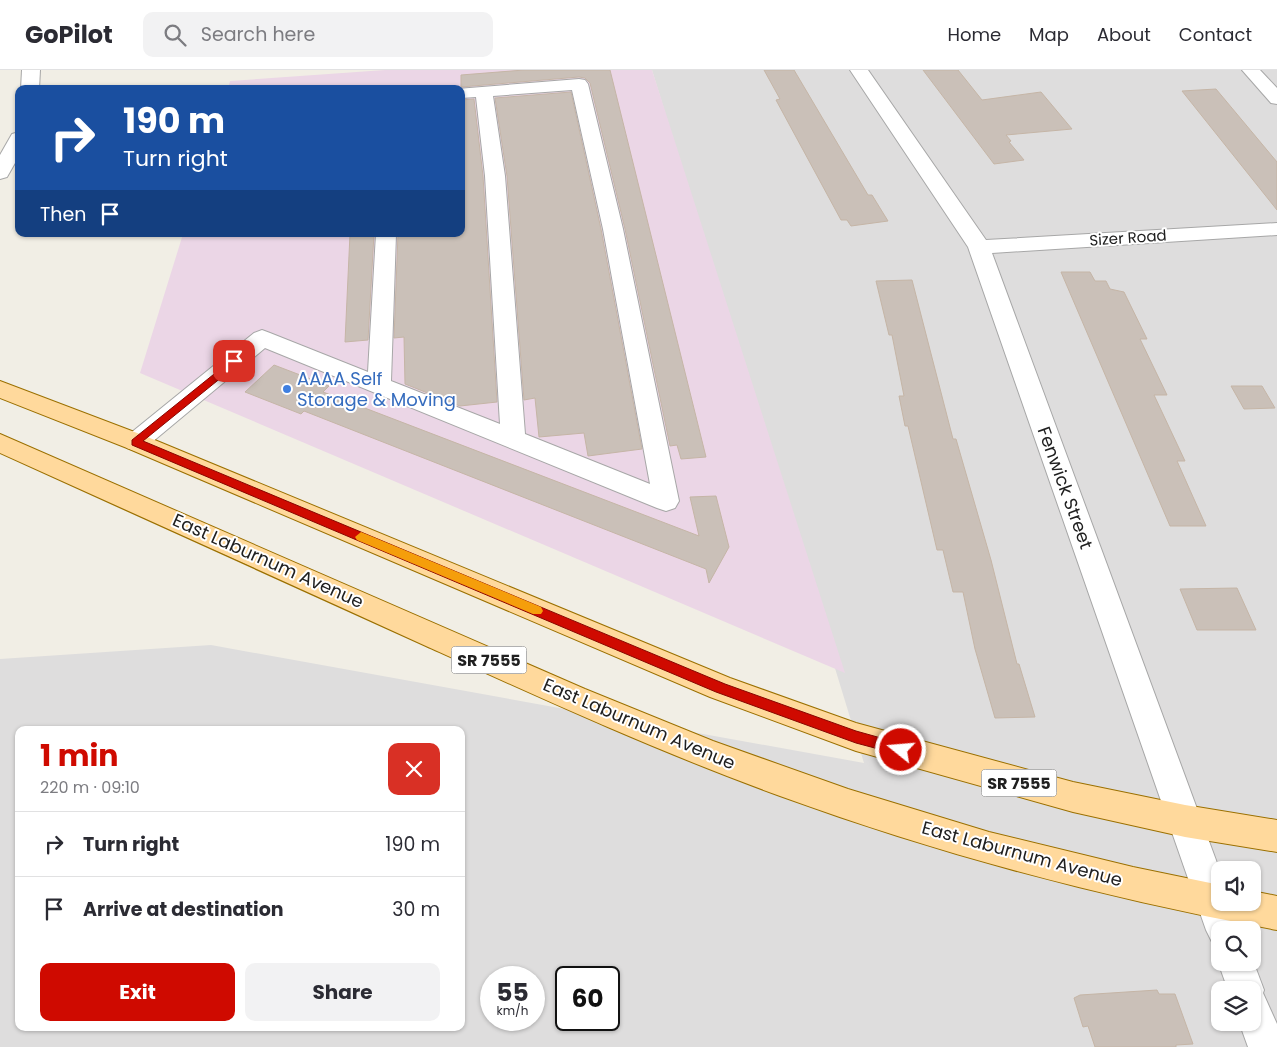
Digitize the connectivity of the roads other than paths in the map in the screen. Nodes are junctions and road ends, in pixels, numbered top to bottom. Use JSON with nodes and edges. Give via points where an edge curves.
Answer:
{"nodes":[{"id":1,"x":30,"y":70,"type":"edge"},
{"id":2,"x":859,"y":70,"type":"edge"},
{"id":3,"x":1252,"y":70,"type":"edge"},
{"id":4,"x":1271,"y":70,"type":"edge"},
{"id":5,"x":30,"y":85,"type":"edge"},
{"id":6,"x":484,"y":92,"type":"junction"},
{"id":7,"x":465,"y":93,"type":"edge"},
{"id":8,"x":1277,"y":99,"type":"edge"},
{"id":9,"x":15,"y":145,"type":"edge"},
{"id":10,"x":0,"y":173,"type":"edge"},
{"id":11,"x":1277,"y":229,"type":"edge"},
{"id":12,"x":386,"y":237,"type":"edge"},
{"id":13,"x":980,"y":247,"type":"junction"},
{"id":14,"x":379,"y":385,"type":"junction"},
{"id":15,"x":0,"y":388,"type":"edge"},
{"id":16,"x":513,"y":439,"type":"junction"},
{"id":17,"x":136,"y":442,"type":"junction"},
{"id":18,"x":0,"y":443,"type":"edge"},
{"id":19,"x":1185,"y":821,"type":"junction"},
{"id":20,"x":1277,"y":836,"type":"edge"},
{"id":21,"x":1277,"y":914,"type":"edge"},
{"id":22,"x":1219,"y":916,"type":"edge"},
{"id":23,"x":1261,"y":1031,"type":"edge"},
{"id":24,"x":1267,"y":1047,"type":"edge"}],
"edges":[{"from":1,"to":5,"type":"street"},
{"from":2,"to":13,"type":"street","name":"Fenwick Street"},
{"from":3,"to":4,"type":"street"},
{"from":3,"to":8,"type":"street"},
{"from":6,"to":7,"type":"street"},
{"from":6,"to":16,"type":"street","via":[[495,176]]},
{"from":6,"to":16,"type":"street","via":[[579,84],[613,229],[666,501]]},
{"from":9,"to":10,"type":"street"},
{"from":11,"to":13,"type":"street","name":"Sizer Road"},
{"from":12,"to":14,"type":"street"},
{"from":13,"to":19,"type":"street","name":"Fenwick Street"},
{"from":14,"to":16,"type":"street"},
{"from":14,"to":17,"type":"street","via":[[262,338]]},
{"from":15,"to":17,"type":"main road","number":"SR 7555"},
{"from":17,"to":19,"type":"main road","number":"SR 7555","via":[[721,688],[856,737],[1003,779]]},
{"from":18,"to":22,"type":"main road","name":"East Laburnum Avenue","number":"SR 7555","via":[[711,756],[835,800],[966,841],[1108,878]]},
{"from":19,"to":20,"type":"main road","number":"SR 7555"},
{"from":19,"to":22,"type":"street","name":"Fenwick Street"},
{"from":21,"to":22,"type":"main road","name":"East Laburnum Avenue","number":"SR 7555"},
{"from":23,"to":24,"type":"street"}]}
